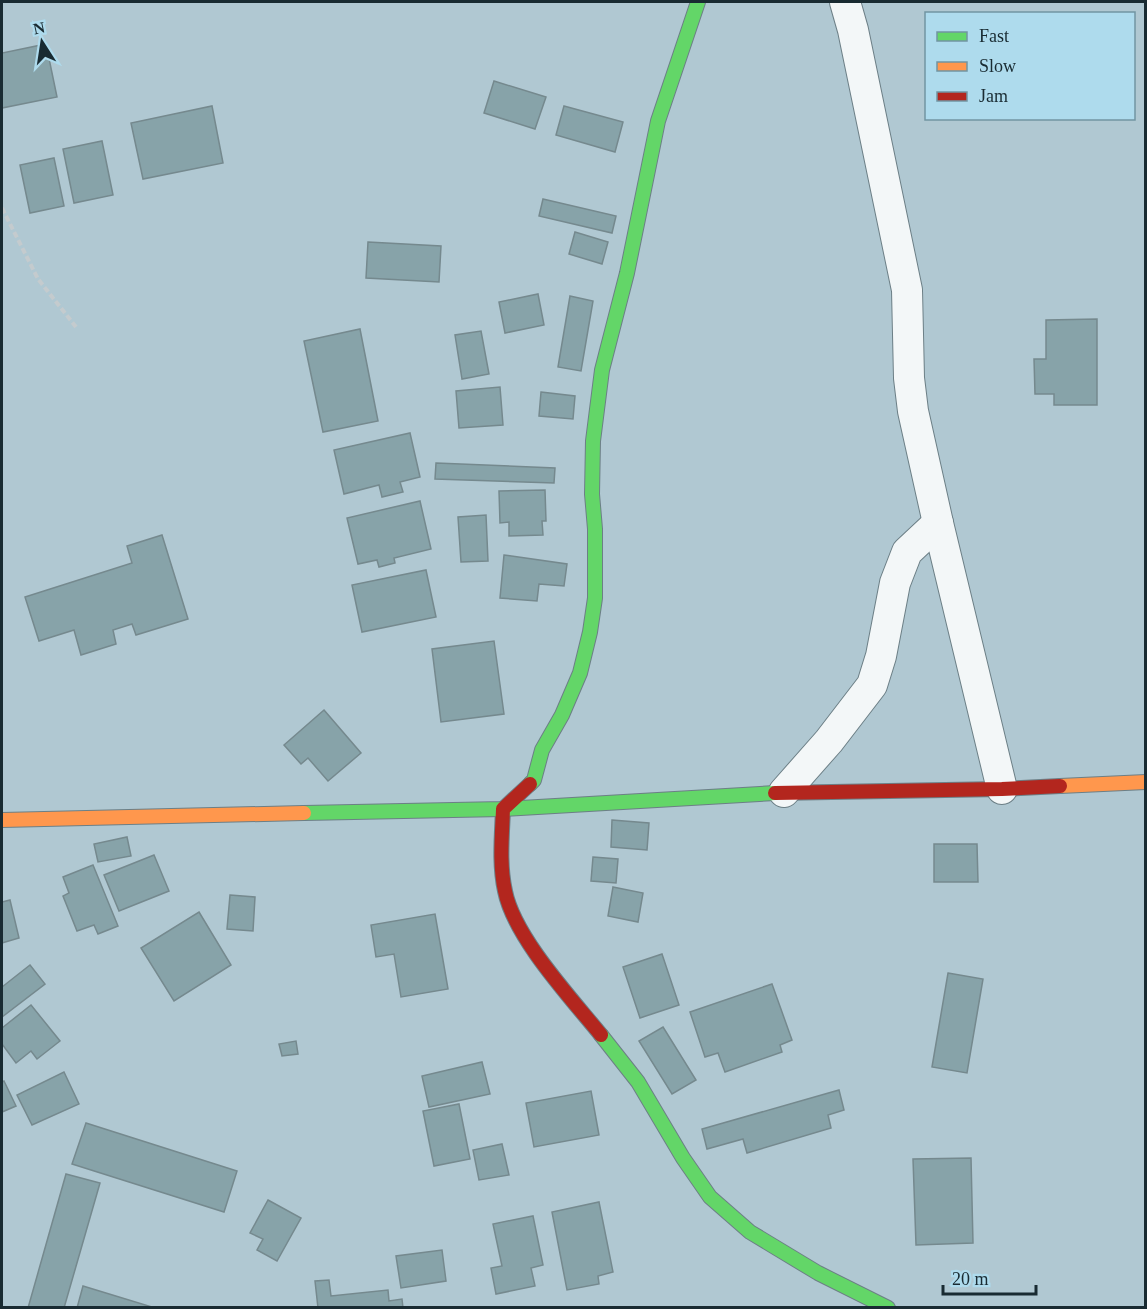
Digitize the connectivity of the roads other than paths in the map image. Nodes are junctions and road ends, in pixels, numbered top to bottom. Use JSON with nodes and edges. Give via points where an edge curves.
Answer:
{"nodes":[{"id":1,"x":698,"y":2,"type":"edge"},
{"id":2,"x":845,"y":2,"type":"edge"},
{"id":3,"x":938,"y":523,"type":"junction"},
{"id":4,"x":1146,"y":782,"type":"edge"},
{"id":5,"x":1002,"y":789,"type":"junction"},
{"id":6,"x":784,"y":792,"type":"junction"},
{"id":7,"x":503,"y":809,"type":"junction"},
{"id":8,"x":2,"y":820,"type":"edge"},
{"id":9,"x":888,"y":1308,"type":"edge"}],
"edges":[{"from":1,"to":7,"type":"street","via":[[658,121],[627,273],[602,370],[592,441],[595,598],[590,632],[580,673],[542,750],[534,780]]},
{"from":2,"to":3,"type":"street","via":[[907,290],[910,389]]},
{"from":3,"to":5,"type":"street"},
{"from":3,"to":6,"type":"street","via":[[907,552],[895,582],[872,685]]},
{"from":4,"to":5,"type":"street"},
{"from":5,"to":6,"type":"street"},
{"from":6,"to":7,"type":"street"},
{"from":7,"to":8,"type":"street"},
{"from":7,"to":9,"type":"street","via":[[501,851],[505,892],[516,921],[542,961],[638,1082],[710,1197],[750,1232],[818,1273]]}]}
